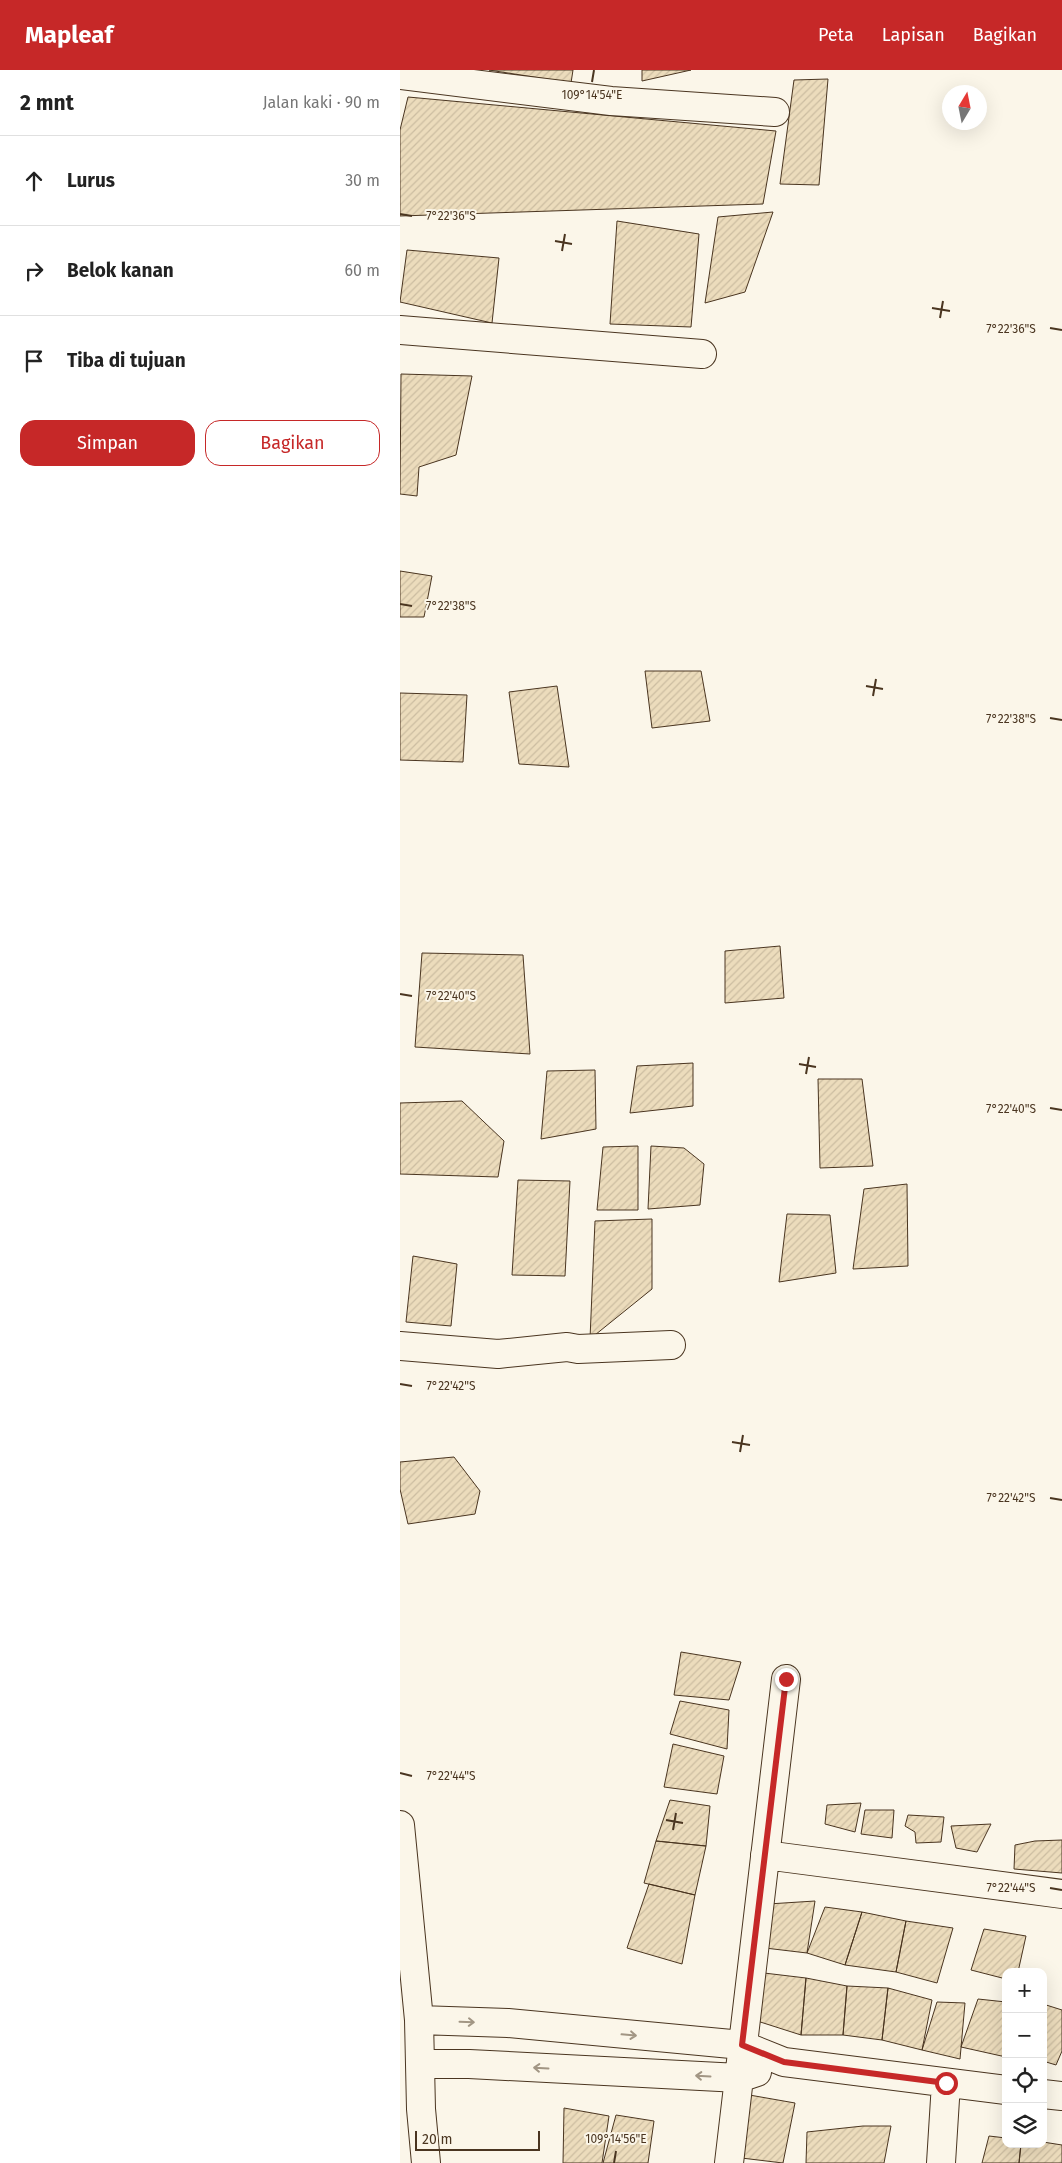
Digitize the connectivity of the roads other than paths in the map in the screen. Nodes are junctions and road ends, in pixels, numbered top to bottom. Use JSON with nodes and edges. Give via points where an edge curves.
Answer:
{"nodes":[{"id":1,"x":400,"y":75,"type":"edge"},
{"id":2,"x":775,"y":112,"type":"dead end"},
{"id":3,"x":400,"y":330,"type":"edge"},
{"id":4,"x":702,"y":354,"type":"dead end"},
{"id":5,"x":671,"y":1345,"type":"dead end"},
{"id":6,"x":400,"y":1346,"type":"edge"},
{"id":7,"x":786,"y":1679,"type":"dead end"},
{"id":8,"x":400,"y":1824,"type":"edge"},
{"id":9,"x":764,"y":1855,"type":"junction"},
{"id":10,"x":1062,"y":1894,"type":"edge"},
{"id":11,"x":419,"y":2020,"type":"junction"},
{"id":12,"x":742,"y":2045,"type":"junction"},
{"id":13,"x":784,"y":2062,"type":"junction"},
{"id":14,"x":421,"y":2064,"type":"junction"},
{"id":15,"x":738,"y":2078,"type":"junction"},
{"id":16,"x":946,"y":2083,"type":"junction"},
{"id":17,"x":1002,"y":2090,"type":"edge"},
{"id":18,"x":1047,"y":2094,"type":"edge"},
{"id":19,"x":1062,"y":2096,"type":"edge"},
{"id":20,"x":426,"y":2163,"type":"edge"},
{"id":21,"x":729,"y":2163,"type":"edge"},
{"id":22,"x":941,"y":2163,"type":"edge"}],
"edges":[{"from":1,"to":2,"type":"street","via":[[611,101]]},
{"from":3,"to":4,"type":"street"},
{"from":5,"to":6,"type":"street","via":[[567,1347],[498,1354]]},
{"from":7,"to":9,"type":"street"},
{"from":8,"to":11,"type":"street"},
{"from":9,"to":10,"type":"street"},
{"from":9,"to":12,"type":"street"},
{"from":11,"to":12,"type":"street","one_way":true,"via":[[508,2023]]},
{"from":11,"to":14,"type":"street"},
{"from":12,"to":13,"type":"street"},
{"from":12,"to":15,"type":"street"},
{"from":13,"to":15,"type":"street"},
{"from":13,"to":16,"type":"street"},
{"from":15,"to":14,"type":"street","one_way":true},
{"from":14,"to":20,"type":"street"},
{"from":15,"to":21,"type":"street"},
{"from":16,"to":17,"type":"street"},
{"from":16,"to":22,"type":"street"},
{"from":18,"to":19,"type":"street"}]}
